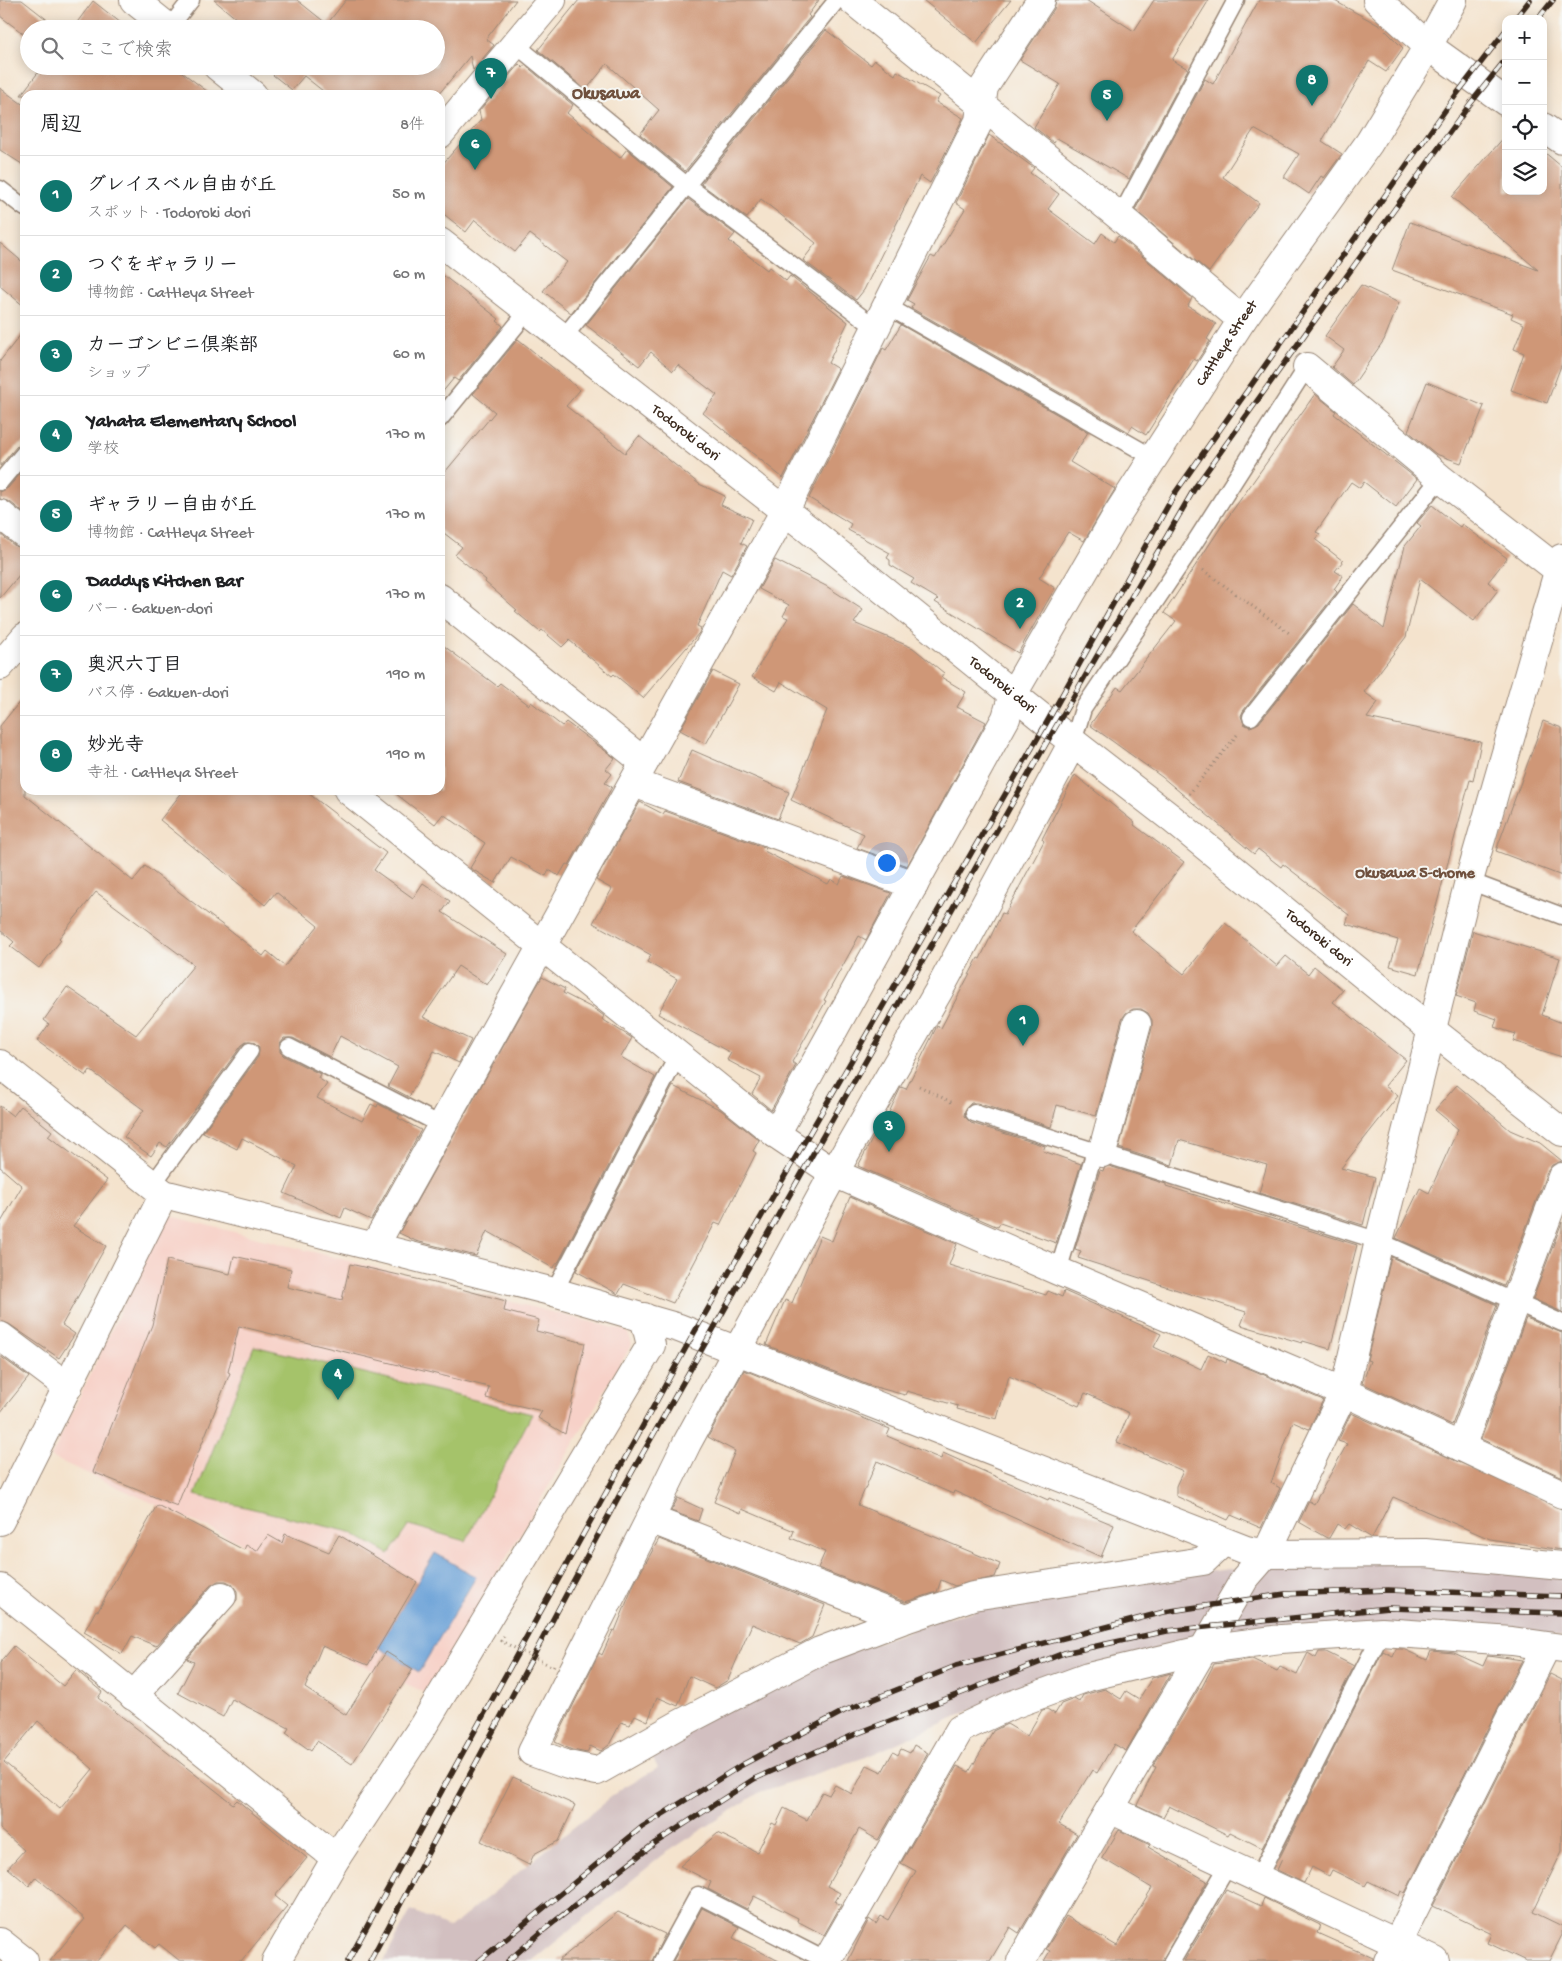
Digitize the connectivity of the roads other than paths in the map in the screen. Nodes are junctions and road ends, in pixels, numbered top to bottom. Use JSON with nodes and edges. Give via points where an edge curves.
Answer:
{"nodes":[{"id":1,"x":134,"y":0,"type":"edge"},
{"id":2,"x":191,"y":0,"type":"edge"},
{"id":3,"x":552,"y":0,"type":"edge"},
{"id":4,"x":837,"y":0,"type":"edge"},
{"id":5,"x":852,"y":0,"type":"edge"},
{"id":6,"x":1041,"y":0,"type":"edge"},
{"id":7,"x":1236,"y":0,"type":"edge"},
{"id":8,"x":1377,"y":0,"type":"edge"},
{"id":9,"x":1454,"y":0,"type":"edge"},
{"id":10,"x":159,"y":20,"type":"edge"},
{"id":11,"x":175,"y":20,"type":"edge"},
{"id":12,"x":515,"y":44,"type":"junction"},
{"id":13,"x":1428,"y":46,"type":"junction"},
{"id":14,"x":228,"y":75,"type":"edge"},
{"id":15,"x":247,"y":90,"type":"edge"},
{"id":16,"x":1502,"y":99,"type":"edge"},
{"id":17,"x":983,"y":106,"type":"junction"},
{"id":18,"x":445,"y":128,"type":"edge"},
{"id":19,"x":1547,"y":131,"type":"edge"},
{"id":20,"x":1562,"y":140,"type":"edge"},
{"id":21,"x":685,"y":184,"type":"junction"},
{"id":22,"x":0,"y":189,"type":"edge"},
{"id":23,"x":20,"y":204,"type":"edge"},
{"id":24,"x":1120,"y":217,"type":"junction"},
{"id":25,"x":445,"y":246,"type":"edge"},
{"id":26,"x":528,"y":310,"type":"junction"},
{"id":27,"x":881,"y":317,"type":"junction"},
{"id":28,"x":1242,"y":320,"type":"junction"},
{"id":29,"x":563,"y":338,"type":"junction"},
{"id":30,"x":1307,"y":367,"type":"joint"},
{"id":31,"x":445,"y":413,"type":"edge"},
{"id":32,"x":20,"y":458,"type":"edge"},
{"id":33,"x":1154,"y":458,"type":"junction"},
{"id":34,"x":1440,"y":478,"type":"junction"},
{"id":35,"x":0,"y":482,"type":"edge"},
{"id":36,"x":784,"y":512,"type":"junction"},
{"id":37,"x":0,"y":514,"type":"edge"},
{"id":38,"x":20,"y":530,"type":"edge"},
{"id":39,"x":1561,"y":567,"type":"edge"},
{"id":40,"x":445,"y":602,"type":"edge"},
{"id":41,"x":20,"y":643,"type":"edge"},
{"id":42,"x":0,"y":666,"type":"edge"},
{"id":43,"x":1013,"y":694,"type":"junction"},
{"id":44,"x":1251,"y":717,"type":"road end"},
{"id":45,"x":1073,"y":742,"type":"junction"},
{"id":46,"x":639,"y":772,"type":"junction"},
{"id":47,"x":354,"y":795,"type":"edge"},
{"id":48,"x":1470,"y":881,"type":"junction"},
{"id":49,"x":914,"y":885,"type":"junction"},
{"id":50,"x":1562,"y":916,"type":"edge"},
{"id":51,"x":542,"y":944,"type":"junction"},
{"id":52,"x":1137,"y":1024,"type":"dead end"},
{"id":53,"x":1432,"y":1029,"type":"junction"},
{"id":54,"x":289,"y":1046,"type":"dead end"},
{"id":55,"x":250,"y":1051,"type":"dead end"},
{"id":56,"x":678,"y":1055,"type":"junction"},
{"id":57,"x":0,"y":1064,"type":"edge"},
{"id":58,"x":974,"y":1113,"type":"road end"},
{"id":59,"x":441,"y":1125,"type":"junction"},
{"id":60,"x":1562,"y":1132,"type":"edge"},
{"id":61,"x":776,"y":1134,"type":"junction"},
{"id":62,"x":1099,"y":1152,"type":"junction"},
{"id":63,"x":834,"y":1173,"type":"junction"},
{"id":64,"x":1562,"y":1177,"type":"edge"},
{"id":65,"x":158,"y":1189,"type":"junction"},
{"id":66,"x":1379,"y":1241,"type":"junction"},
{"id":67,"x":374,"y":1247,"type":"junction"},
{"id":68,"x":1058,"y":1271,"type":"junction"},
{"id":69,"x":554,"y":1292,"type":"junction"},
{"id":70,"x":1516,"y":1302,"type":"junction"},
{"id":71,"x":644,"y":1317,"type":"junction"},
{"id":72,"x":1562,"y":1323,"type":"edge"},
{"id":73,"x":0,"y":1336,"type":"edge"},
{"id":74,"x":737,"y":1350,"type":"junction"},
{"id":75,"x":68,"y":1386,"type":"junction"},
{"id":76,"x":1344,"y":1392,"type":"junction"},
{"id":77,"x":1461,"y":1447,"type":"junction"},
{"id":78,"x":1562,"y":1494,"type":"edge"},
{"id":79,"x":650,"y":1520,"type":"junction"},
{"id":80,"x":0,"y":1521,"type":"edge"},
{"id":81,"x":1223,"y":1542,"type":"junction"},
{"id":82,"x":1266,"y":1554,"type":"junction"},
{"id":83,"x":1562,"y":1566,"type":"edge"},
{"id":84,"x":0,"y":1588,"type":"edge"},
{"id":85,"x":222,"y":1596,"type":"dead end"},
{"id":86,"x":905,"y":1619,"type":"junction"},
{"id":87,"x":1382,"y":1632,"type":"junction"},
{"id":88,"x":1554,"y":1648,"type":"edge"},
{"id":89,"x":1204,"y":1649,"type":"junction"},
{"id":90,"x":133,"y":1696,"type":"junction"},
{"id":91,"x":1110,"y":1809,"type":"junction"},
{"id":92,"x":336,"y":1858,"type":"junction"},
{"id":93,"x":1229,"y":1864,"type":"junction"},
{"id":94,"x":1258,"y":1878,"type":"junction"},
{"id":95,"x":0,"y":1942,"type":"edge"},
{"id":96,"x":1392,"y":1952,"type":"edge"},
{"id":97,"x":24,"y":1961,"type":"edge"},
{"id":98,"x":276,"y":1961,"type":"edge"},
{"id":99,"x":662,"y":1961,"type":"edge"},
{"id":100,"x":827,"y":1961,"type":"edge"},
{"id":101,"x":1022,"y":1961,"type":"edge"},
{"id":102,"x":1172,"y":1961,"type":"edge"},
{"id":103,"x":1435,"y":1961,"type":"edge"}],
"edges":[{"from":1,"to":10,"type":"street"},
{"from":2,"to":11,"type":"lane"},
{"from":3,"to":12,"type":"street"},
{"from":4,"to":21,"type":"lane"},
{"from":5,"to":17,"type":"street"},
{"from":6,"to":17,"type":"street","via":[[984,87]]},
{"from":7,"to":24,"type":"lane"},
{"from":8,"to":13,"type":"street"},
{"from":9,"to":13,"type":"street","name":"Cattleya Street"},
{"from":12,"to":18,"type":"street"},
{"from":12,"to":21,"type":"lane"},
{"from":13,"to":16,"type":"street"},
{"from":13,"to":28,"type":"street","name":"Cattleya Street","via":[[1369,143]]},
{"from":14,"to":15,"type":"street"},
{"from":17,"to":24,"type":"street"},
{"from":17,"to":27,"type":"street","via":[[979,121]]},
{"from":19,"to":20,"type":"street"},
{"from":21,"to":27,"type":"lane"},
{"from":21,"to":29,"type":"lane"},
{"from":22,"to":23,"type":"lane"},
{"from":24,"to":28,"type":"street"},
{"from":25,"to":26,"type":"street","name":"Todoroki dori"},
{"from":26,"to":29,"type":"street","name":"Todoroki dori"},
{"from":26,"to":31,"type":"lane"},
{"from":27,"to":33,"type":"lane"},
{"from":27,"to":36,"type":"street"},
{"from":28,"to":33,"type":"street","name":"Cattleya Street"},
{"from":29,"to":36,"type":"street","name":"Todoroki dori"},
{"from":30,"to":34,"type":"street"},
{"from":30,"to":45,"type":"lane","via":[[1083,709]]},
{"from":32,"to":35,"type":"lane"},
{"from":33,"to":43,"type":"street","name":"Cattleya Street","via":[[1118,513]]},
{"from":34,"to":39,"type":"street"},
{"from":34,"to":44,"type":"lane"},
{"from":36,"to":43,"type":"street","name":"Todoroki dori"},
{"from":36,"to":46,"type":"street"},
{"from":37,"to":38,"type":"street"},
{"from":39,"to":48,"type":"street"},
{"from":40,"to":46,"type":"street"},
{"from":41,"to":42,"type":"street"},
{"from":43,"to":45,"type":"street","name":"Todoroki dori"},
{"from":43,"to":49,"type":"street","name":"Cattleya Street","via":[[1006,718]]},
{"from":45,"to":53,"type":"street","name":"Todoroki dori"},
{"from":45,"to":63,"type":"street","via":[[893,1073]]},
{"from":46,"to":49,"type":"street"},
{"from":46,"to":51,"type":"street"},
{"from":47,"to":51,"type":"street"},
{"from":48,"to":50,"type":"lane"},
{"from":48,"to":53,"type":"street"},
{"from":49,"to":61,"type":"street","name":"Cattleya Street"},
{"from":51,"to":56,"type":"street"},
{"from":51,"to":59,"type":"street"},
{"from":52,"to":62,"type":"street"},
{"from":53,"to":60,"type":"street","name":"Todoroki dori"},
{"from":53,"to":66,"type":"street"},
{"from":54,"to":59,"type":"lane"},
{"from":55,"to":65,"type":"lane"},
{"from":56,"to":61,"type":"street"},
{"from":56,"to":69,"type":"lane"},
{"from":57,"to":65,"type":"street"},
{"from":58,"to":62,"type":"lane"},
{"from":59,"to":67,"type":"street"},
{"from":61,"to":63,"type":"street"},
{"from":62,"to":66,"type":"lane"},
{"from":62,"to":68,"type":"lane"},
{"from":63,"to":68,"type":"street"},
{"from":63,"to":74,"type":"street"},
{"from":64,"to":70,"type":"street"},
{"from":65,"to":67,"type":"street"},
{"from":65,"to":75,"type":"street"},
{"from":66,"to":70,"type":"lane"},
{"from":66,"to":76,"type":"street"},
{"from":67,"to":69,"type":"street"},
{"from":68,"to":76,"type":"street"},
{"from":69,"to":71,"type":"street"},
{"from":70,"to":72,"type":"lane"},
{"from":70,"to":77,"type":"street"},
{"from":71,"to":74,"type":"street"},
{"from":71,"to":92,"type":"street","via":[[651,1345],[423,1726]]},
{"from":73,"to":75,"type":"street"},
{"from":74,"to":79,"type":"street"},
{"from":74,"to":81,"type":"street"},
{"from":75,"to":80,"type":"street"},
{"from":76,"to":77,"type":"street"},
{"from":76,"to":82,"type":"street"},
{"from":77,"to":78,"type":"street"},
{"from":79,"to":86,"type":"street"},
{"from":79,"to":86,"type":"street","via":[[532,1752],[597,1771],[820,1651]]},
{"from":81,"to":82,"type":"street"},
{"from":81,"to":86,"type":"street","via":[[1203,1561],[973,1596]]},
{"from":82,"to":83,"type":"street","via":[[1425,1553]]},
{"from":82,"to":89,"type":"street","via":[[1245,1578]]},
{"from":84,"to":90,"type":"street"},
{"from":85,"to":90,"type":"street"},
{"from":87,"to":88,"type":"street","via":[[1512,1641]]},
{"from":87,"to":89,"type":"street","via":[[1281,1639]]},
{"from":87,"to":94,"type":"lane"},
{"from":88,"to":96,"type":"street"},
{"from":89,"to":91,"type":"street"},
{"from":89,"to":100,"type":"street","via":[[1088,1677],[1009,1706],[960,1729]]},
{"from":90,"to":92,"type":"street"},
{"from":91,"to":93,"type":"street"},
{"from":91,"to":101,"type":"street"},
{"from":92,"to":98,"type":"street"},
{"from":93,"to":94,"type":"street"},
{"from":93,"to":102,"type":"lane"},
{"from":94,"to":96,"type":"street"},
{"from":95,"to":97,"type":"street"},
{"from":96,"to":103,"type":"street"},
{"from":99,"to":100,"type":"lane","via":[[698,1894]]}]}
